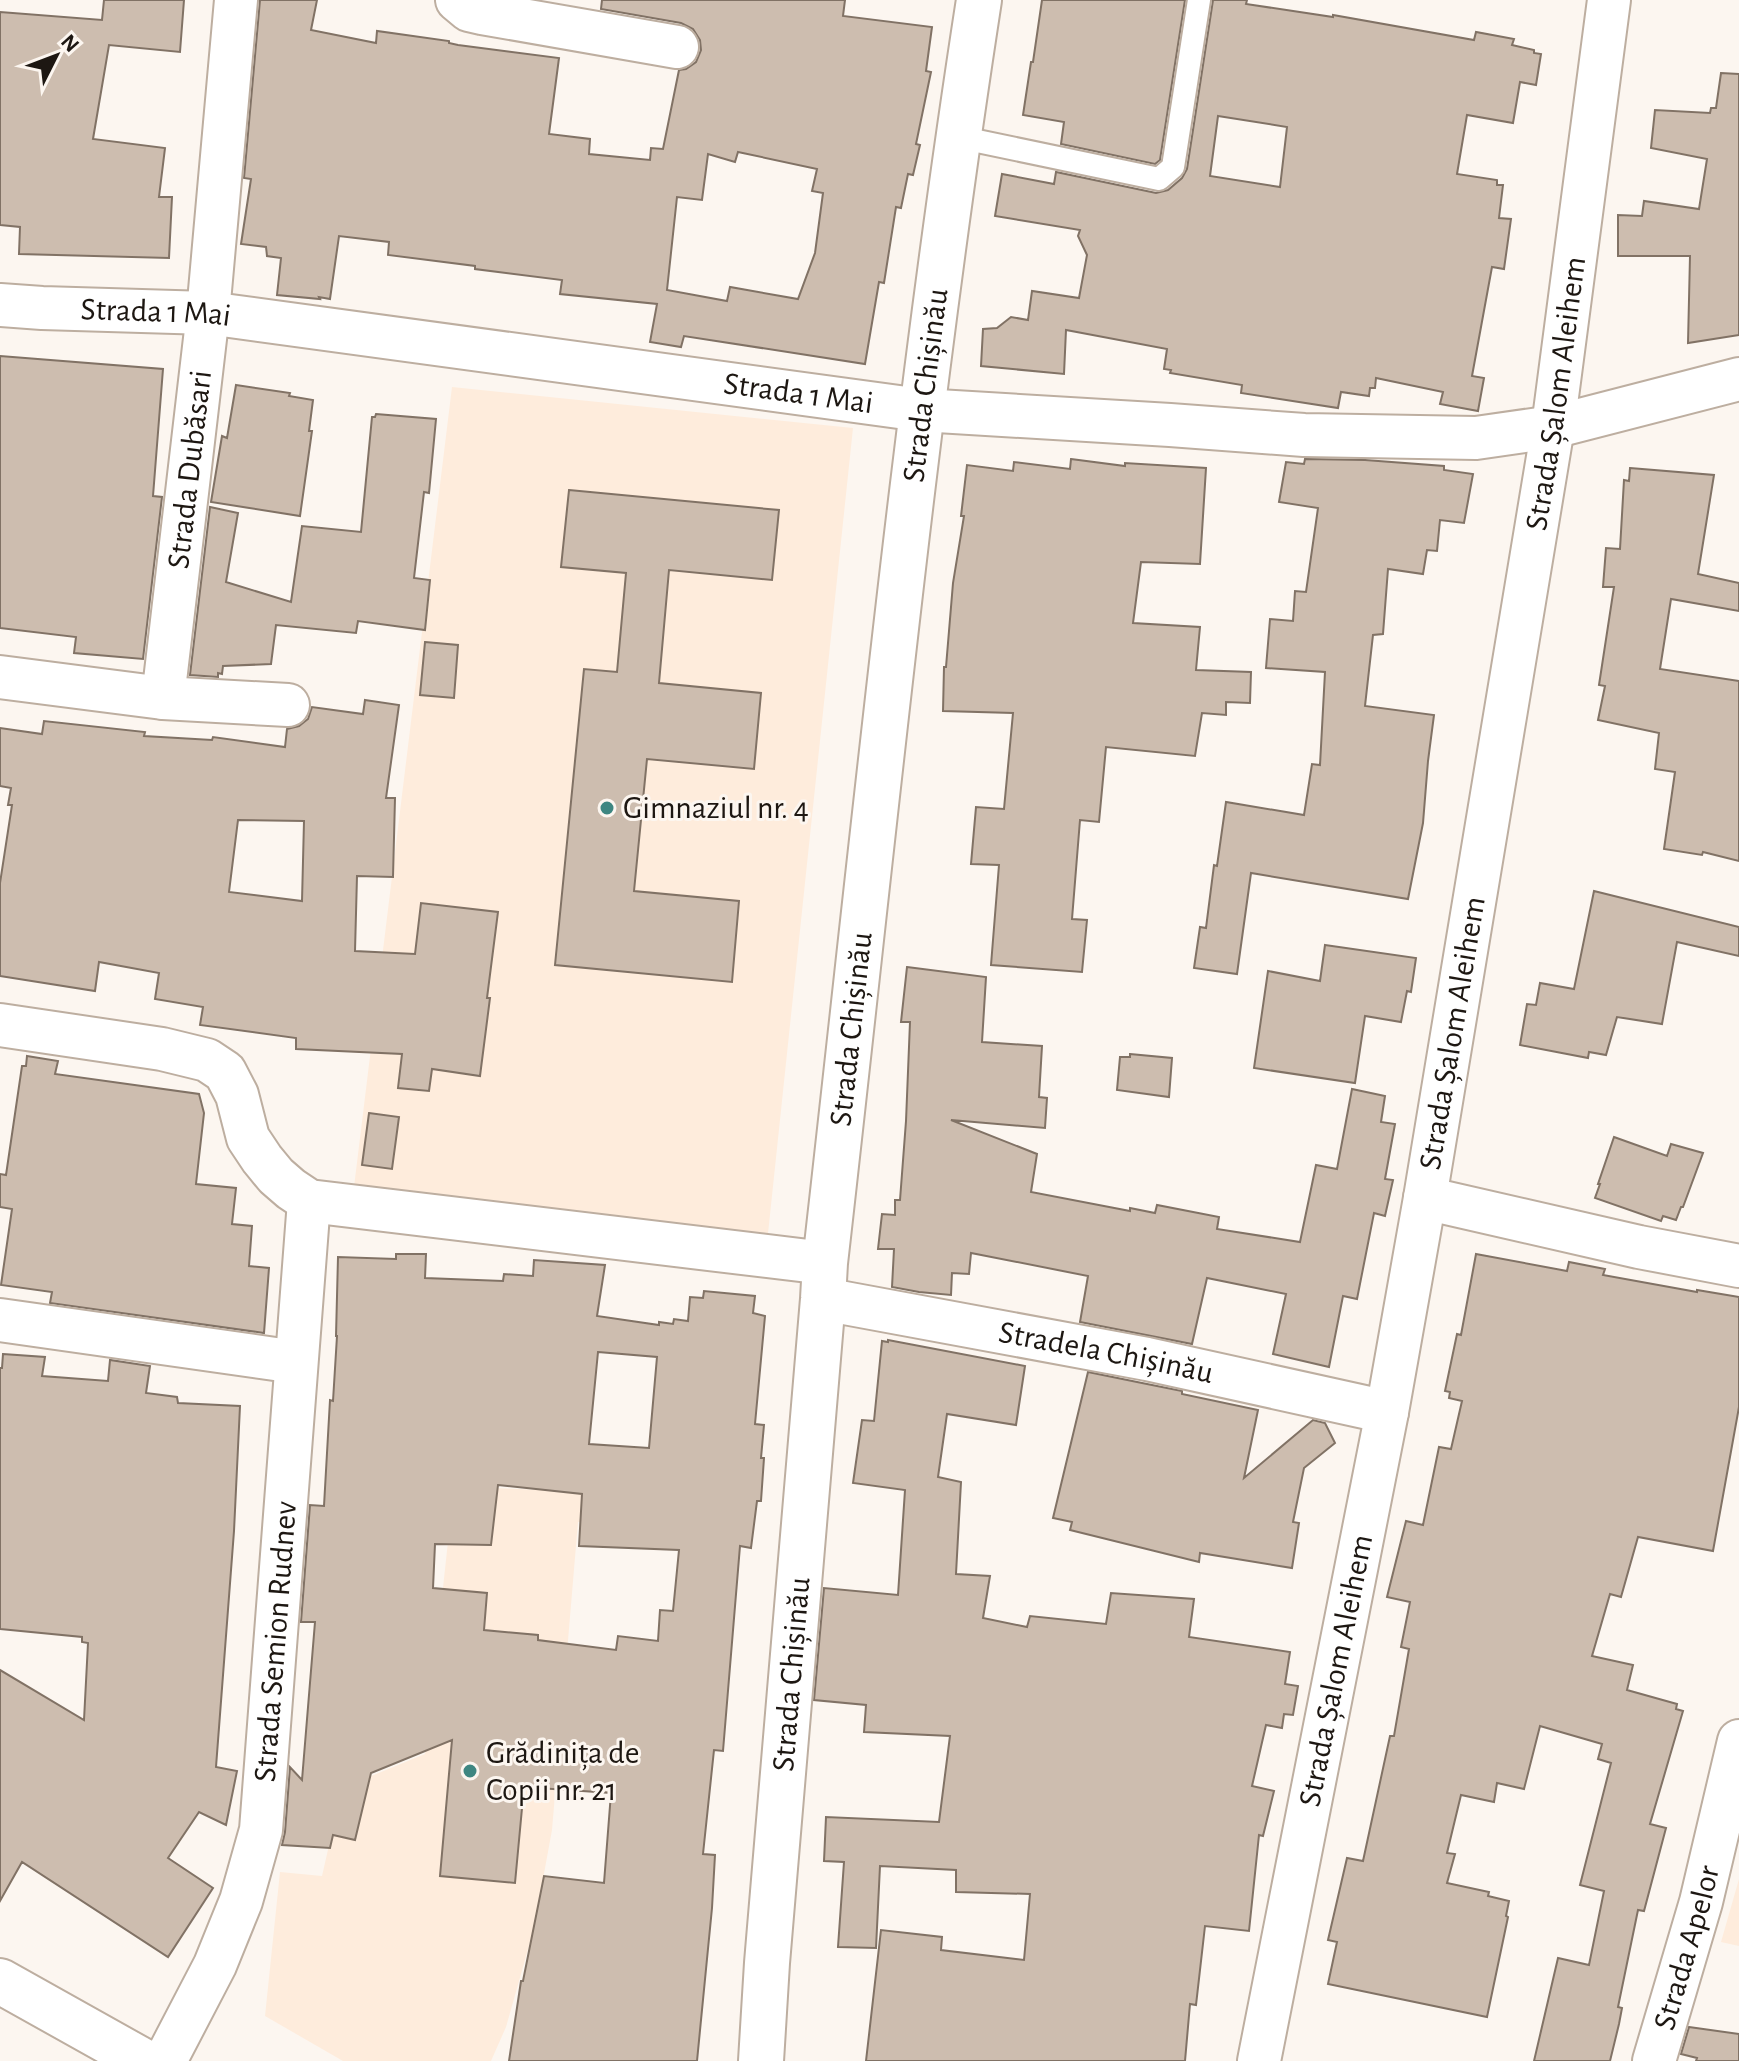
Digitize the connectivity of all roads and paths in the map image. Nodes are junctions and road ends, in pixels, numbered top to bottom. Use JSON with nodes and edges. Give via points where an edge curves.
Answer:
{"nodes":[{"id":1,"x":236,"y":0,"type":"edge"},
{"id":2,"x":457,"y":0,"type":"edge"},
{"id":3,"x":979,"y":0,"type":"edge"},
{"id":4,"x":1199,"y":0,"type":"edge"},
{"id":5,"x":1609,"y":0,"type":"edge"},
{"id":6,"x":677,"y":47,"type":"dead end"},
{"id":7,"x":958,"y":137,"type":"junction"},
{"id":8,"x":0,"y":305,"type":"edge"},
{"id":9,"x":208,"y":313,"type":"junction"},
{"id":10,"x":1739,"y":379,"type":"edge"},
{"id":11,"x":921,"y":410,"type":"junction"},
{"id":12,"x":1553,"y":427,"type":"junction"},
{"id":13,"x":0,"y":677,"type":"edge"},
{"id":14,"x":163,"y":698,"type":"junction"},
{"id":15,"x":288,"y":705,"type":"dead end"},
{"id":16,"x":0,"y":1025,"type":"edge"},
{"id":17,"x":1425,"y":1198,"type":"junction"},
{"id":18,"x":309,"y":1201,"type":"junction"},
{"id":19,"x":1739,"y":1266,"type":"edge"},
{"id":20,"x":824,"y":1281,"type":"junction"},
{"id":21,"x":0,"y":1320,"type":"edge"},
{"id":22,"x":296,"y":1362,"type":"junction"},
{"id":23,"x":1387,"y":1412,"type":"junction"},
{"id":24,"x":1739,"y":1741,"type":"edge"},
{"id":25,"x":0,"y":1981,"type":"edge"},
{"id":26,"x":143,"y":2061,"type":"edge"},
{"id":27,"x":165,"y":2061,"type":"edge"},
{"id":28,"x":761,"y":2061,"type":"edge"},
{"id":29,"x":1259,"y":2061,"type":"edge"},
{"id":30,"x":1654,"y":2061,"type":"edge"}],
"edges":[{"from":1,"to":9,"type":"street","name":"Strada Dubăsari"},
{"from":2,"to":6,"type":"street","via":[[482,13]]},
{"from":3,"to":7,"type":"street","name":"Strada Chișinău"},
{"from":4,"to":7,"type":"lane","via":[[1173,167],[1159,179]]},
{"from":5,"to":12,"type":"street","name":"Strada Șalom Aleihem"},
{"from":7,"to":11,"type":"street","name":"Strada Chișinău"},
{"from":8,"to":9,"type":"street","name":"Strada 1 Mai"},
{"from":9,"to":11,"type":"street","name":"Strada 1 Mai"},
{"from":9,"to":14,"type":"street","name":"Strada Dubăsari"},
{"from":10,"to":12,"type":"street","name":"Strada 1 Mai"},
{"from":11,"to":12,"type":"street","name":"Strada 1 Mai","via":[[1304,435],[1476,438]]},
{"from":11,"to":20,"type":"street","name":"Strada Chișinău"},
{"from":12,"to":17,"type":"street","name":"Strada Șalom Aleihem"},
{"from":13,"to":14,"type":"street"},
{"from":14,"to":15,"type":"street"},
{"from":16,"to":18,"type":"street","via":[[207,1060],[225,1072],[248,1138],[262,1159]]},
{"from":17,"to":19,"type":"street"},
{"from":17,"to":23,"type":"street","name":"Strada Șalom Aleihem"},
{"from":18,"to":20,"type":"street"},
{"from":18,"to":22,"type":"street","name":"Strada Semion Rudnev"},
{"from":20,"to":23,"type":"street","name":"Stradela Chișinău"},
{"from":20,"to":28,"type":"street","name":"Strada Chișinău"},
{"from":21,"to":22,"type":"street"},
{"from":22,"to":27,"type":"street","name":"Strada Semion Rudnev","via":[[261,1830],[215,1965]]},
{"from":23,"to":29,"type":"street","name":"Strada Șalom Aleihem"},
{"from":24,"to":30,"type":"street","name":"Strada Apelor","via":[[1701,1902]]},
{"from":25,"to":26,"type":"street"}]}
